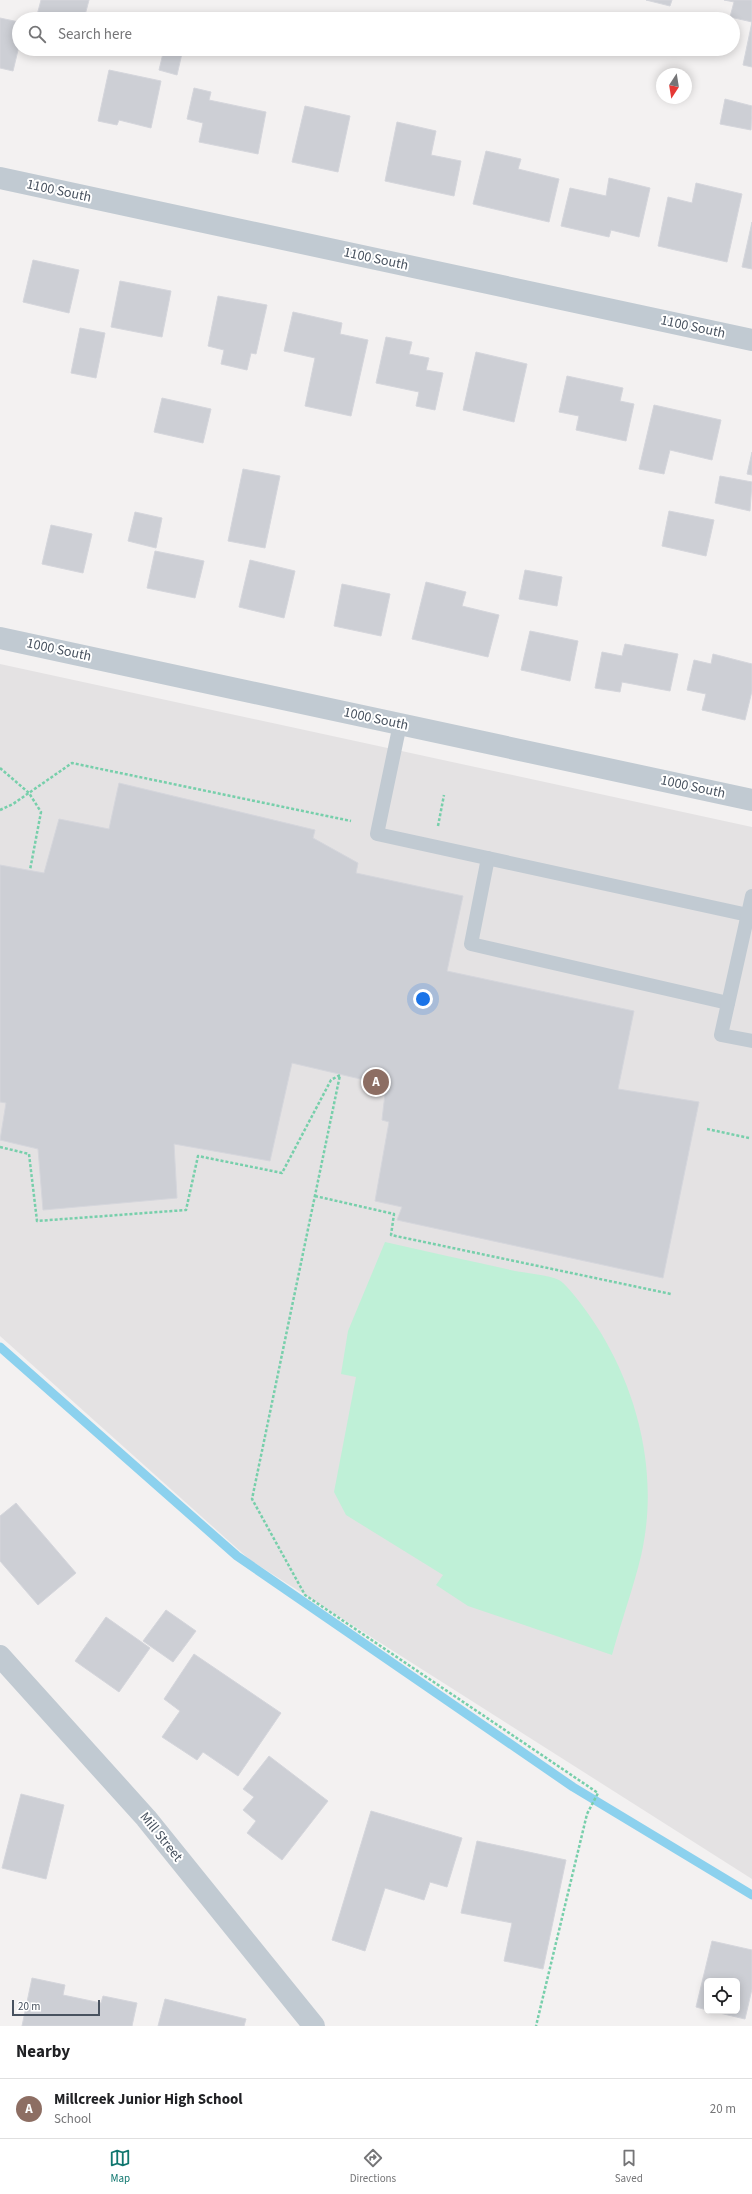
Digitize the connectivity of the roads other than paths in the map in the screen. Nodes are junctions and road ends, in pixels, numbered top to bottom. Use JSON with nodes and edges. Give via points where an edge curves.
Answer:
{"nodes":[{"id":1,"x":0,"y":178,"type":"edge"},
{"id":2,"x":752,"y":340,"type":"edge"},
{"id":3,"x":0,"y":638,"type":"edge"},
{"id":4,"x":400,"y":724,"type":"junction"},
{"id":5,"x":752,"y":800,"type":"edge"},
{"id":6,"x":488,"y":858,"type":"junction"},
{"id":7,"x":752,"y":896,"type":"edge"},
{"id":8,"x":748,"y":915,"type":"junction"},
{"id":9,"x":728,"y":1003,"type":"junction"},
{"id":10,"x":752,"y":1041,"type":"edge"},
{"id":11,"x":0,"y":1656,"type":"edge"},
{"id":12,"x":314,"y":2026,"type":"edge"}],
"edges":[{"from":1,"to":2,"type":"street","name":"1100 South"},
{"from":3,"to":4,"type":"street","name":"1000 South"},
{"from":4,"to":5,"type":"street","name":"1000 South"},
{"from":4,"to":6,"type":"lane","via":[[377,834]]},
{"from":6,"to":8,"type":"lane"},
{"from":6,"to":9,"type":"lane","via":[[471,944]]},
{"from":7,"to":8,"type":"lane"},
{"from":8,"to":9,"type":"lane"},
{"from":9,"to":10,"type":"lane","via":[[721,1035]]},
{"from":11,"to":12,"type":"street","name":"Mill Street","via":[[146,1818]]}]}
